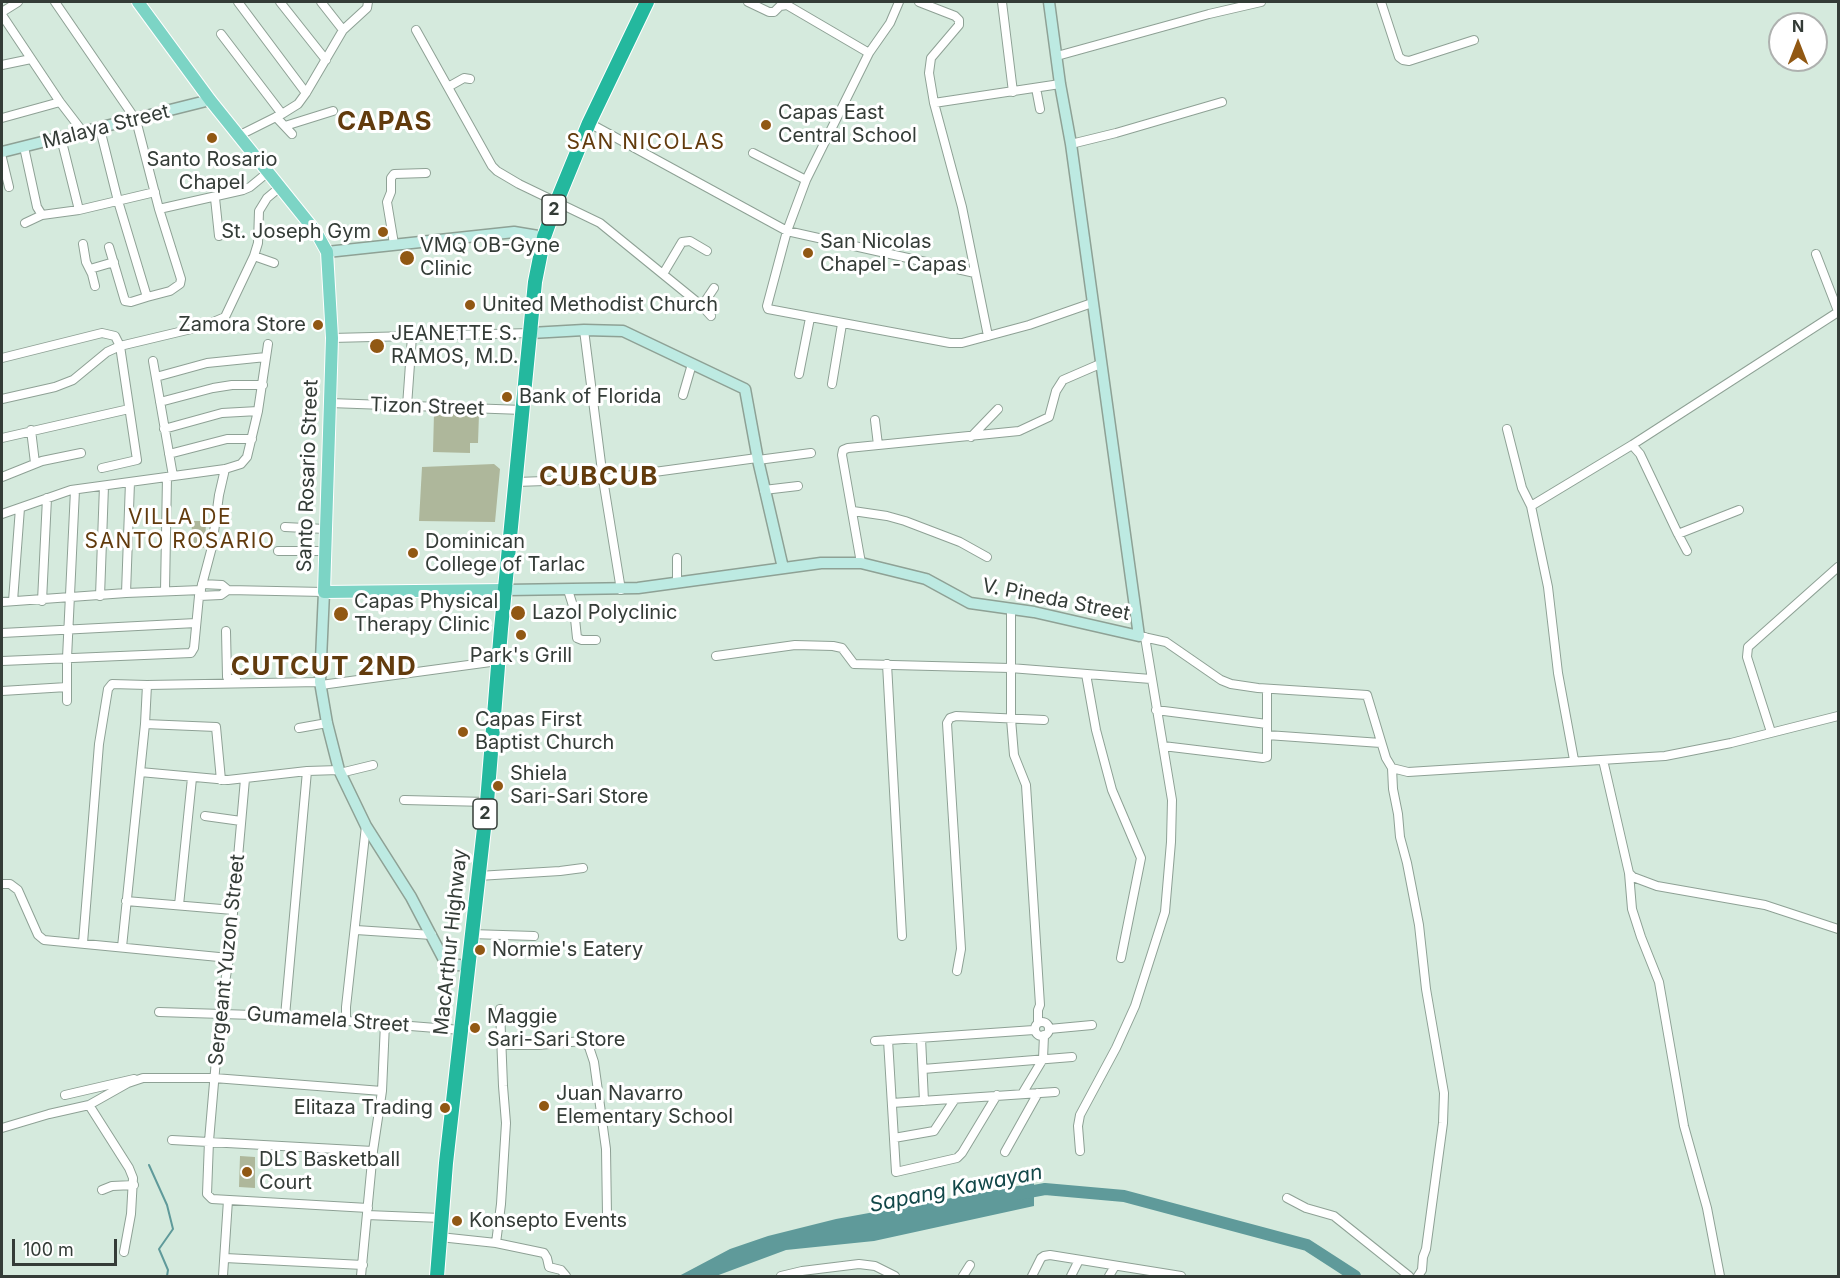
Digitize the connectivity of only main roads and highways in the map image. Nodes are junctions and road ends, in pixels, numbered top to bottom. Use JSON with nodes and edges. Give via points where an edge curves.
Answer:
{"nodes":[{"id":1,"x":138,"y":2,"type":"edge"},
{"id":2,"x":648,"y":2,"type":"edge"},
{"id":3,"x":506,"y":590,"type":"junction"},
{"id":4,"x":324,"y":592,"type":"joint"},
{"id":5,"x":438,"y":1270,"type":"edge"},
{"id":6,"x":447,"y":1276,"type":"edge"}],
"edges":[{"from":1,"to":4,"type":"main road","name":"Santo Rosario Street","via":[[210,100],[316,232],[327,252],[332,338]]},
{"from":2,"to":3,"type":"highway","name":"MacArthur Highway","number":"2","via":[[589,123],[544,237],[535,282]]},
{"from":3,"to":4,"type":"main road","name":"V. Pineda Street"},
{"from":3,"to":5,"type":"highway","name":"MacArthur Highway","number":"2"},
{"from":5,"to":6,"type":"highway","name":"MacArthur Highway","number":"2","via":[[445,1270]]}]}
